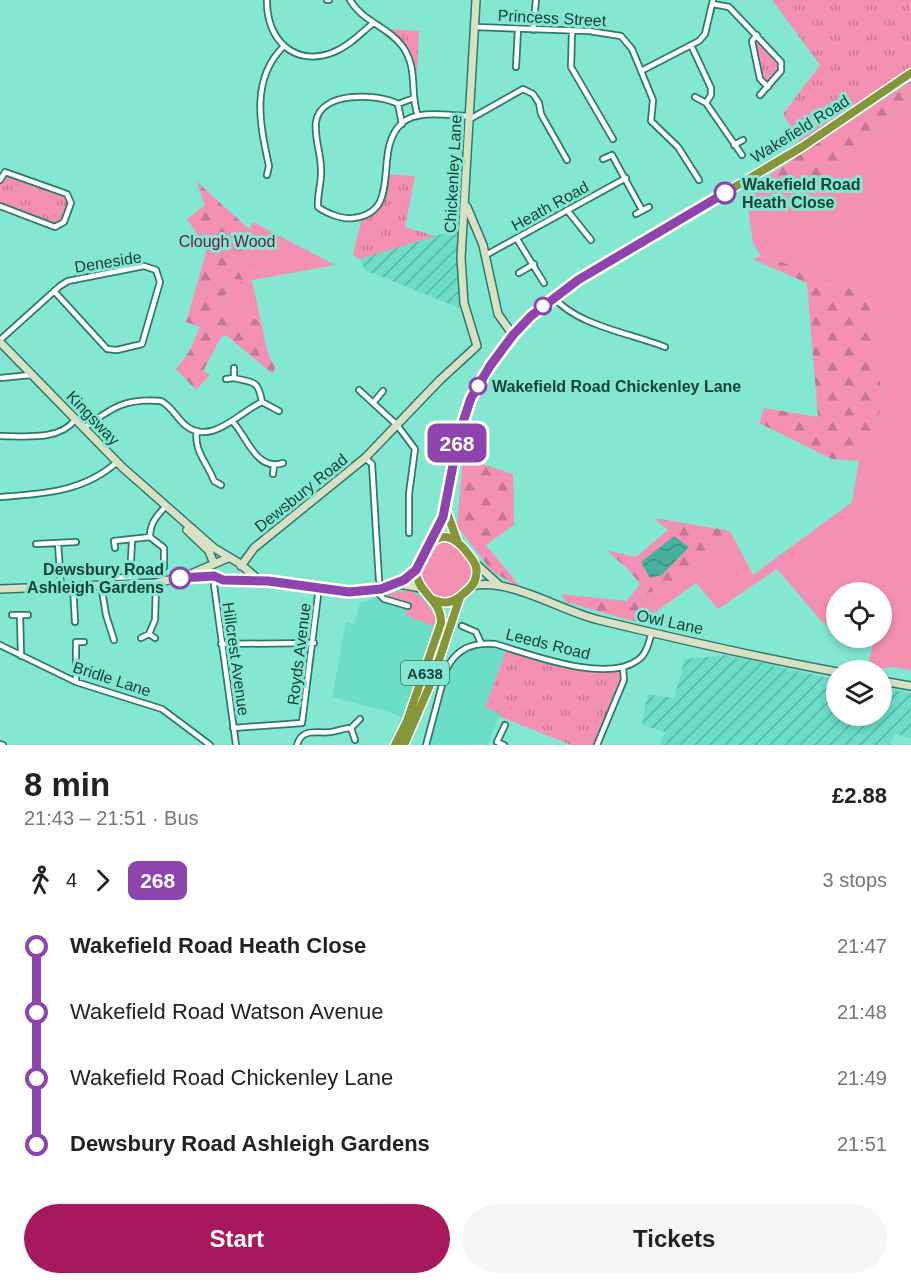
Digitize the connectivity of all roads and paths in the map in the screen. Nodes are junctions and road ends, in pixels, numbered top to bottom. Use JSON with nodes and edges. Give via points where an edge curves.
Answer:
{"nodes":[{"id":1,"x":267,"y":0,"type":"edge"},
{"id":2,"x":350,"y":0,"type":"edge"},
{"id":3,"x":476,"y":0,"type":"edge"},
{"id":4,"x":536,"y":0,"type":"edge"},
{"id":5,"x":713,"y":2,"type":"edge"},
{"id":6,"x":372,"y":24,"type":"junction"},
{"id":7,"x":476,"y":27,"type":"junction"},
{"id":8,"x":518,"y":29,"type":"junction"},
{"id":9,"x":533,"y":30,"type":"junction"},
{"id":10,"x":572,"y":31,"type":"junction"},
{"id":11,"x":757,"y":35,"type":"junction"},
{"id":12,"x":691,"y":45,"type":"junction"},
{"id":13,"x":284,"y":46,"type":"junction"},
{"id":14,"x":516,"y":67,"type":"dead end"},
{"id":15,"x":641,"y":71,"type":"junction"},
{"id":16,"x":911,"y":73,"type":"edge"},
{"id":17,"x":768,"y":87,"type":"junction"},
{"id":18,"x":760,"y":95,"type":"dead end"},
{"id":19,"x":695,"y":97,"type":"dead end"},
{"id":20,"x":414,"y":98,"type":"junction"},
{"id":21,"x":706,"y":103,"type":"junction"},
{"id":22,"x":398,"y":104,"type":"junction"},
{"id":23,"x":418,"y":116,"type":"junction"},
{"id":24,"x":470,"y":118,"type":"junction"},
{"id":25,"x":402,"y":124,"type":"junction"},
{"id":26,"x":613,"y":139,"type":"dead end"},
{"id":27,"x":743,"y":140,"type":"dead end"},
{"id":28,"x":734,"y":145,"type":"junction"},
{"id":29,"x":742,"y":155,"type":"dead end"},
{"id":30,"x":603,"y":159,"type":"dead end"},
{"id":31,"x":567,"y":160,"type":"dead end"},
{"id":32,"x":267,"y":175,"type":"dead end"},
{"id":33,"x":626,"y":178,"type":"junction"},
{"id":34,"x":0,"y":180,"type":"edge"},
{"id":35,"x":699,"y":180,"type":"dead end"},
{"id":36,"x":465,"y":202,"type":"junction"},
{"id":37,"x":0,"y":206,"type":"edge"},
{"id":38,"x":649,"y":207,"type":"dead end"},
{"id":39,"x":567,"y":210,"type":"junction"},
{"id":40,"x":642,"y":210,"type":"junction"},
{"id":41,"x":636,"y":214,"type":"dead end"},
{"id":42,"x":579,"y":227,"type":"junction"},
{"id":43,"x":464,"y":229,"type":"junction"},
{"id":44,"x":476,"y":229,"type":"junction"},
{"id":45,"x":573,"y":233,"type":"dead end"},
{"id":46,"x":517,"y":239,"type":"junction"},
{"id":47,"x":591,"y":240,"type":"dead end"},
{"id":48,"x":486,"y":255,"type":"junction"},
{"id":49,"x":534,"y":264,"type":"junction"},
{"id":50,"x":519,"y":273,"type":"dead end"},
{"id":51,"x":544,"y":283,"type":"dead end"},
{"id":52,"x":54,"y":291,"type":"junction"},
{"id":53,"x":554,"y":297,"type":"junction"},
{"id":54,"x":513,"y":335,"type":"junction"},
{"id":55,"x":660,"y":338,"type":"dead end"},
{"id":56,"x":0,"y":341,"type":"edge"},
{"id":57,"x":658,"y":344,"type":"junction"},
{"id":58,"x":665,"y":347,"type":"dead end"},
{"id":59,"x":234,"y":368,"type":"dead end"},
{"id":60,"x":31,"y":375,"type":"junction"},
{"id":61,"x":0,"y":378,"type":"edge"},
{"id":62,"x":234,"y":378,"type":"junction"},
{"id":63,"x":226,"y":379,"type":"dead end"},
{"id":64,"x":359,"y":390,"type":"dead end"},
{"id":65,"x":383,"y":391,"type":"dead end"},
{"id":66,"x":262,"y":402,"type":"junction"},
{"id":67,"x":373,"y":403,"type":"junction"},
{"id":68,"x":279,"y":411,"type":"dead end"},
{"id":69,"x":75,"y":420,"type":"junction"},
{"id":70,"x":232,"y":421,"type":"junction"},
{"id":71,"x":397,"y":425,"type":"junction"},
{"id":72,"x":84,"y":428,"type":"junction"},
{"id":73,"x":196,"y":431,"type":"junction"},
{"id":74,"x":3,"y":436,"type":"edge"},
{"id":75,"x":365,"y":458,"type":"junction"},
{"id":76,"x":117,"y":462,"type":"junction"},
{"id":77,"x":283,"y":463,"type":"dead end"},
{"id":78,"x":274,"y":465,"type":"junction"},
{"id":79,"x":273,"y":474,"type":"dead end"},
{"id":80,"x":213,"y":481,"type":"junction"},
{"id":81,"x":221,"y":485,"type":"dead end"},
{"id":82,"x":207,"y":487,"type":"dead end"},
{"id":83,"x":0,"y":498,"type":"edge"},
{"id":84,"x":446,"y":507,"type":"junction"},
{"id":85,"x":167,"y":509,"type":"junction"},
{"id":86,"x":409,"y":533,"type":"dead end"},
{"id":87,"x":150,"y":537,"type":"junction"},
{"id":88,"x":132,"y":541,"type":"junction"},
{"id":89,"x":457,"y":541,"type":"junction"},
{"id":90,"x":76,"y":542,"type":"dead end"},
{"id":91,"x":58,"y":543,"type":"junction"},
{"id":92,"x":36,"y":544,"type":"dead end"},
{"id":93,"x":428,"y":545,"type":"junction"},
{"id":94,"x":115,"y":548,"type":"dead end"},
{"id":95,"x":254,"y":548,"type":"junction"},
{"id":96,"x":229,"y":558,"type":"junction"},
{"id":97,"x":475,"y":563,"type":"junction"},
{"id":98,"x":214,"y":565,"type":"junction"},
{"id":99,"x":241,"y":566,"type":"junction"},
{"id":100,"x":164,"y":567,"type":"dead end"},
{"id":101,"x":416,"y":570,"type":"junction"},
{"id":102,"x":186,"y":576,"type":"junction"},
{"id":103,"x":215,"y":576,"type":"junction"},
{"id":104,"x":112,"y":578,"type":"dead end"},
{"id":105,"x":235,"y":579,"type":"junction"},
{"id":106,"x":379,"y":579,"type":"dead end"},
{"id":107,"x":268,"y":581,"type":"junction"},
{"id":108,"x":156,"y":583,"type":"junction"},
{"id":109,"x":101,"y":584,"type":"junction"},
{"id":110,"x":397,"y":584,"type":"junction"},
{"id":111,"x":73,"y":585,"type":"junction"},
{"id":112,"x":61,"y":586,"type":"junction"},
{"id":113,"x":472,"y":586,"type":"junction"},
{"id":114,"x":501,"y":586,"type":"junction"},
{"id":115,"x":319,"y":587,"type":"junction"},
{"id":116,"x":421,"y":588,"type":"junction"},
{"id":117,"x":0,"y":589,"type":"edge"},
{"id":118,"x":375,"y":590,"type":"junction"},
{"id":119,"x":460,"y":597,"type":"junction"},
{"id":120,"x":434,"y":600,"type":"junction"},
{"id":121,"x":408,"y":606,"type":"dead end"},
{"id":122,"x":12,"y":615,"type":"dead end"},
{"id":123,"x":20,"y":615,"type":"junction"},
{"id":124,"x":28,"y":615,"type":"dead end"},
{"id":125,"x":75,"y":622,"type":"dead end"},
{"id":126,"x":462,"y":626,"type":"dead end"},
{"id":127,"x":652,"y":632,"type":"junction"},
{"id":128,"x":148,"y":634,"type":"junction"},
{"id":129,"x":141,"y":638,"type":"dead end"},
{"id":130,"x":155,"y":638,"type":"dead end"},
{"id":131,"x":114,"y":640,"type":"dead end"},
{"id":132,"x":84,"y":642,"type":"dead end"},
{"id":133,"x":314,"y":643,"type":"junction"},
{"id":134,"x":481,"y":643,"type":"junction"},
{"id":135,"x":221,"y":644,"type":"junction"},
{"id":136,"x":0,"y":645,"type":"edge"},
{"id":137,"x":21,"y":656,"type":"junction"},
{"id":138,"x":623,"y":668,"type":"junction"},
{"id":139,"x":826,"y":670,"type":"edge"},
{"id":140,"x":76,"y":682,"type":"junction"},
{"id":141,"x":892,"y":683,"type":"edge"},
{"id":142,"x":911,"y":686,"type":"edge"},
{"id":143,"x":360,"y":718,"type":"dead end"},
{"id":144,"x":504,"y":725,"type":"dead end"},
{"id":145,"x":233,"y":728,"type":"junction"},
{"id":146,"x":351,"y":728,"type":"junction"},
{"id":147,"x":355,"y":740,"type":"dead end"},
{"id":148,"x":210,"y":745,"type":"edge"},
{"id":149,"x":236,"y":745,"type":"edge"},
{"id":150,"x":297,"y":745,"type":"edge"},
{"id":151,"x":395,"y":745,"type":"edge"},
{"id":152,"x":404,"y":745,"type":"edge"},
{"id":153,"x":426,"y":745,"type":"edge"},
{"id":154,"x":504,"y":745,"type":"edge"},
{"id":155,"x":597,"y":745,"type":"edge"}],
"edges":[{"from":1,"to":13,"type":"street","via":[[270,29]]},
{"from":2,"to":6,"type":"street"},
{"from":3,"to":7,"type":"main road","name":"Chickenley Lane"},
{"from":4,"to":9,"type":"street"},
{"from":5,"to":11,"type":"street","via":[[729,7]]},
{"from":5,"to":12,"type":"street","via":[[705,34]]},
{"from":6,"to":13,"type":"street","via":[[351,43],[323,56],[304,55]]},
{"from":6,"to":20,"type":"street","via":[[391,35],[406,52],[415,76]]},
{"from":7,"to":8,"type":"street","name":"Princess Street"},
{"from":7,"to":24,"type":"main road","name":"Chickenley Lane"},
{"from":8,"to":9,"type":"street","name":"Princess Street"},
{"from":8,"to":14,"type":"street"},
{"from":9,"to":10,"type":"street","name":"Princess Street"},
{"from":10,"to":15,"type":"street","name":"Princess Street","via":[[621,36],[632,49]]},
{"from":10,"to":26,"type":"street","via":[[571,67]]},
{"from":11,"to":17,"type":"street","via":[[752,41],[760,80]]},
{"from":11,"to":17,"type":"street","via":[[783,66]]},
{"from":12,"to":15,"type":"street"},
{"from":12,"to":21,"type":"street","via":[[711,88]]},
{"from":13,"to":32,"type":"street","via":[[273,58],[261,90]]},
{"from":15,"to":35,"type":"street","via":[[653,100],[651,121],[678,147]]},
{"from":16,"to":53,"type":"highway","name":"Wakefield Road","via":[[802,147]]},
{"from":17,"to":18,"type":"street"},
{"from":19,"to":21,"type":"street"},
{"from":20,"to":22,"type":"street"},
{"from":20,"to":23,"type":"street"},
{"from":21,"to":28,"type":"street"},
{"from":22,"to":25,"type":"street"},
{"from":22,"to":25,"type":"street","via":[[356,96],[329,104],[321,111],[316,120],[322,171],[318,207],[349,219],[374,211],[384,191],[388,149]]},
{"from":23,"to":24,"type":"street"},
{"from":23,"to":25,"type":"street"},
{"from":24,"to":31,"type":"street","via":[[523,89],[539,103],[541,114]]},
{"from":24,"to":36,"type":"main road","name":"Chickenley Lane"},
{"from":27,"to":28,"type":"street"},
{"from":28,"to":29,"type":"street"},
{"from":30,"to":33,"type":"street","via":[[612,155]]},
{"from":33,"to":39,"type":"street","name":"Heath Road"},
{"from":33,"to":40,"type":"street"},
{"from":34,"to":37,"type":"street","via":[[5,172],[67,194],[71,203],[64,222],[55,227]]},
{"from":36,"to":43,"type":"main road","name":"Chickenley Lane"},
{"from":36,"to":44,"type":"main road"},
{"from":38,"to":40,"type":"street"},
{"from":39,"to":42,"type":"street"},
{"from":39,"to":46,"type":"street","name":"Heath Road"},
{"from":40,"to":41,"type":"street"},
{"from":42,"to":45,"type":"street"},
{"from":42,"to":47,"type":"street"},
{"from":43,"to":44,"type":"main road"},
{"from":43,"to":71,"type":"main road","name":"Chickenley Lane","via":[[464,303],[477,346]]},
{"from":44,"to":48,"type":"main road"},
{"from":46,"to":48,"type":"street","name":"Heath Road"},
{"from":46,"to":49,"type":"street"},
{"from":48,"to":54,"type":"main road","via":[[498,314]]},
{"from":49,"to":50,"type":"street"},
{"from":49,"to":51,"type":"street"},
{"from":52,"to":52,"type":"street","name":"Deneside","via":[[78,278],[137,266],[156,270],[160,282],[142,344],[117,350],[103,345]]},
{"from":52,"to":56,"type":"street","name":"Deneside"},
{"from":53,"to":54,"type":"highway","name":"Wakefield Road"},
{"from":53,"to":57,"type":"street","via":[[567,310],[587,320]]},
{"from":54,"to":84,"type":"highway","name":"Wakefield Road","via":[[471,398],[459,434]]},
{"from":55,"to":57,"type":"street"},
{"from":56,"to":60,"type":"main road","name":"Kingsway"},
{"from":57,"to":58,"type":"street"},
{"from":59,"to":62,"type":"street"},
{"from":60,"to":61,"type":"street"},
{"from":60,"to":69,"type":"main road","name":"Kingsway"},
{"from":62,"to":63,"type":"street"},
{"from":62,"to":66,"type":"street","via":[[254,383]]},
{"from":64,"to":67,"type":"street"},
{"from":65,"to":67,"type":"street"},
{"from":66,"to":68,"type":"street"},
{"from":66,"to":70,"type":"street"},
{"from":67,"to":71,"type":"street"},
{"from":69,"to":72,"type":"main road","name":"Kingsway"},
{"from":69,"to":74,"type":"street","via":[[53,433]]},
{"from":70,"to":73,"type":"street","via":[[215,430]]},
{"from":70,"to":78,"type":"street","via":[[254,454]]},
{"from":71,"to":75,"type":"main road"},
{"from":71,"to":86,"type":"street","via":[[415,449]]},
{"from":72,"to":73,"type":"street","via":[[127,401],[152,400],[168,405]]},
{"from":72,"to":76,"type":"main road","name":"Kingsway"},
{"from":73,"to":80,"type":"street","via":[[196,446]]},
{"from":75,"to":95,"type":"main road","name":"Dewsbury Road"},
{"from":75,"to":106,"type":"street","via":[[372,464]]},
{"from":76,"to":83,"type":"street","via":[[96,479],[71,489]]},
{"from":76,"to":85,"type":"main road","name":"Kingsway"},
{"from":77,"to":78,"type":"street"},
{"from":78,"to":79,"type":"street"},
{"from":80,"to":81,"type":"street"},
{"from":80,"to":82,"type":"street"},
{"from":84,"to":89,"type":"highway"},
{"from":84,"to":93,"type":"highway"},
{"from":85,"to":87,"type":"street","via":[[152,521]]},
{"from":85,"to":96,"type":"main road","name":"Kingsway"},
{"from":85,"to":98,"type":"main road","name":"Kingsway","via":[[209,551]]},
{"from":87,"to":88,"type":"street"},
{"from":87,"to":100,"type":"street","via":[[164,548]]},
{"from":88,"to":94,"type":"street","via":[[114,541]]},
{"from":88,"to":104,"type":"street","via":[[130,577]]},
{"from":89,"to":93,"type":"highway","via":[[442,537]]},
{"from":89,"to":97,"type":"highway"},
{"from":90,"to":91,"type":"street"},
{"from":91,"to":92,"type":"street"},
{"from":91,"to":112,"type":"street"},
{"from":93,"to":101,"type":"highway"},
{"from":95,"to":96,"type":"main road","name":"Dewsbury Road"},
{"from":95,"to":99,"type":"main road","name":"Dewsbury Road"},
{"from":96,"to":98,"type":"main road","name":"Dewsbury Road"},
{"from":96,"to":99,"type":"main road","name":"Kingsway"},
{"from":97,"to":113,"type":"highway"},
{"from":97,"to":114,"type":"main road","name":"Owl Lane"},
{"from":98,"to":102,"type":"main road"},
{"from":98,"to":103,"type":"main road"},
{"from":99,"to":105,"type":"main road","name":"Dewsbury Road"},
{"from":99,"to":107,"type":"main road","via":[[258,579]]},
{"from":101,"to":110,"type":"main road"},
{"from":101,"to":116,"type":"highway"},
{"from":102,"to":103,"type":"main road"},
{"from":102,"to":108,"type":"main road"},
{"from":103,"to":105,"type":"main road"},
{"from":103,"to":135,"type":"street","name":"Hillcrest Avenue"},
{"from":105,"to":107,"type":"main road"},
{"from":107,"to":115,"type":"main road"},
{"from":108,"to":109,"type":"main road"},
{"from":108,"to":128,"type":"street","via":[[155,620]]},
{"from":109,"to":111,"type":"main road"},
{"from":109,"to":131,"type":"street"},
{"from":110,"to":116,"type":"main road"},
{"from":110,"to":118,"type":"main road"},
{"from":111,"to":112,"type":"main road"},
{"from":111,"to":125,"type":"street"},
{"from":112,"to":117,"type":"main road"},
{"from":113,"to":114,"type":"main road","name":"Owl Lane"},
{"from":113,"to":119,"type":"highway","number":"A638"},
{"from":114,"to":127,"type":"main road","name":"Owl Lane","via":[[596,620]]},
{"from":115,"to":118,"type":"main road","via":[[349,592]]},
{"from":115,"to":133,"type":"street","name":"Royds Avenue"},
{"from":116,"to":120,"type":"highway"},
{"from":118,"to":121,"type":"street","via":[[384,599]]},
{"from":119,"to":120,"type":"highway","via":[[446,603]]},
{"from":119,"to":152,"type":"highway","number":"A638","via":[[433,678]]},
{"from":120,"to":151,"type":"highway","number":"A638","via":[[442,614],[441,623]]},
{"from":122,"to":123,"type":"street"},
{"from":123,"to":124,"type":"street"},
{"from":123,"to":137,"type":"street"},
{"from":126,"to":134,"type":"street","name":"Leeds Road","via":[[476,633]]},
{"from":127,"to":138,"type":"street","via":[[644,654]]},
{"from":127,"to":139,"type":"main road","name":"Owl Lane"},
{"from":128,"to":129,"type":"street"},
{"from":128,"to":130,"type":"street"},
{"from":132,"to":140,"type":"street","via":[[76,642]]},
{"from":133,"to":135,"type":"street"},
{"from":133,"to":145,"type":"street","name":"Royds Avenue","via":[[302,723]]},
{"from":134,"to":138,"type":"street","name":"Leeds Road","via":[[579,667]]},
{"from":134,"to":153,"type":"street","via":[[467,647],[450,660]]},
{"from":135,"to":145,"type":"street","name":"Hillcrest Avenue"},
{"from":136,"to":137,"type":"street","name":"Bridle Lane"},
{"from":137,"to":140,"type":"street","name":"Bridle Lane"},
{"from":138,"to":155,"type":"street","via":[[624,680]]},
{"from":140,"to":148,"type":"street","name":"Bridle Lane","via":[[162,709]]},
{"from":141,"to":142,"type":"main road"},
{"from":143,"to":146,"type":"street"},
{"from":144,"to":154,"type":"street","via":[[497,742]]},
{"from":145,"to":149,"type":"street","name":"Hillcrest Avenue"},
{"from":146,"to":147,"type":"street"},
{"from":146,"to":150,"type":"street","via":[[310,732],[300,737]]}]}
